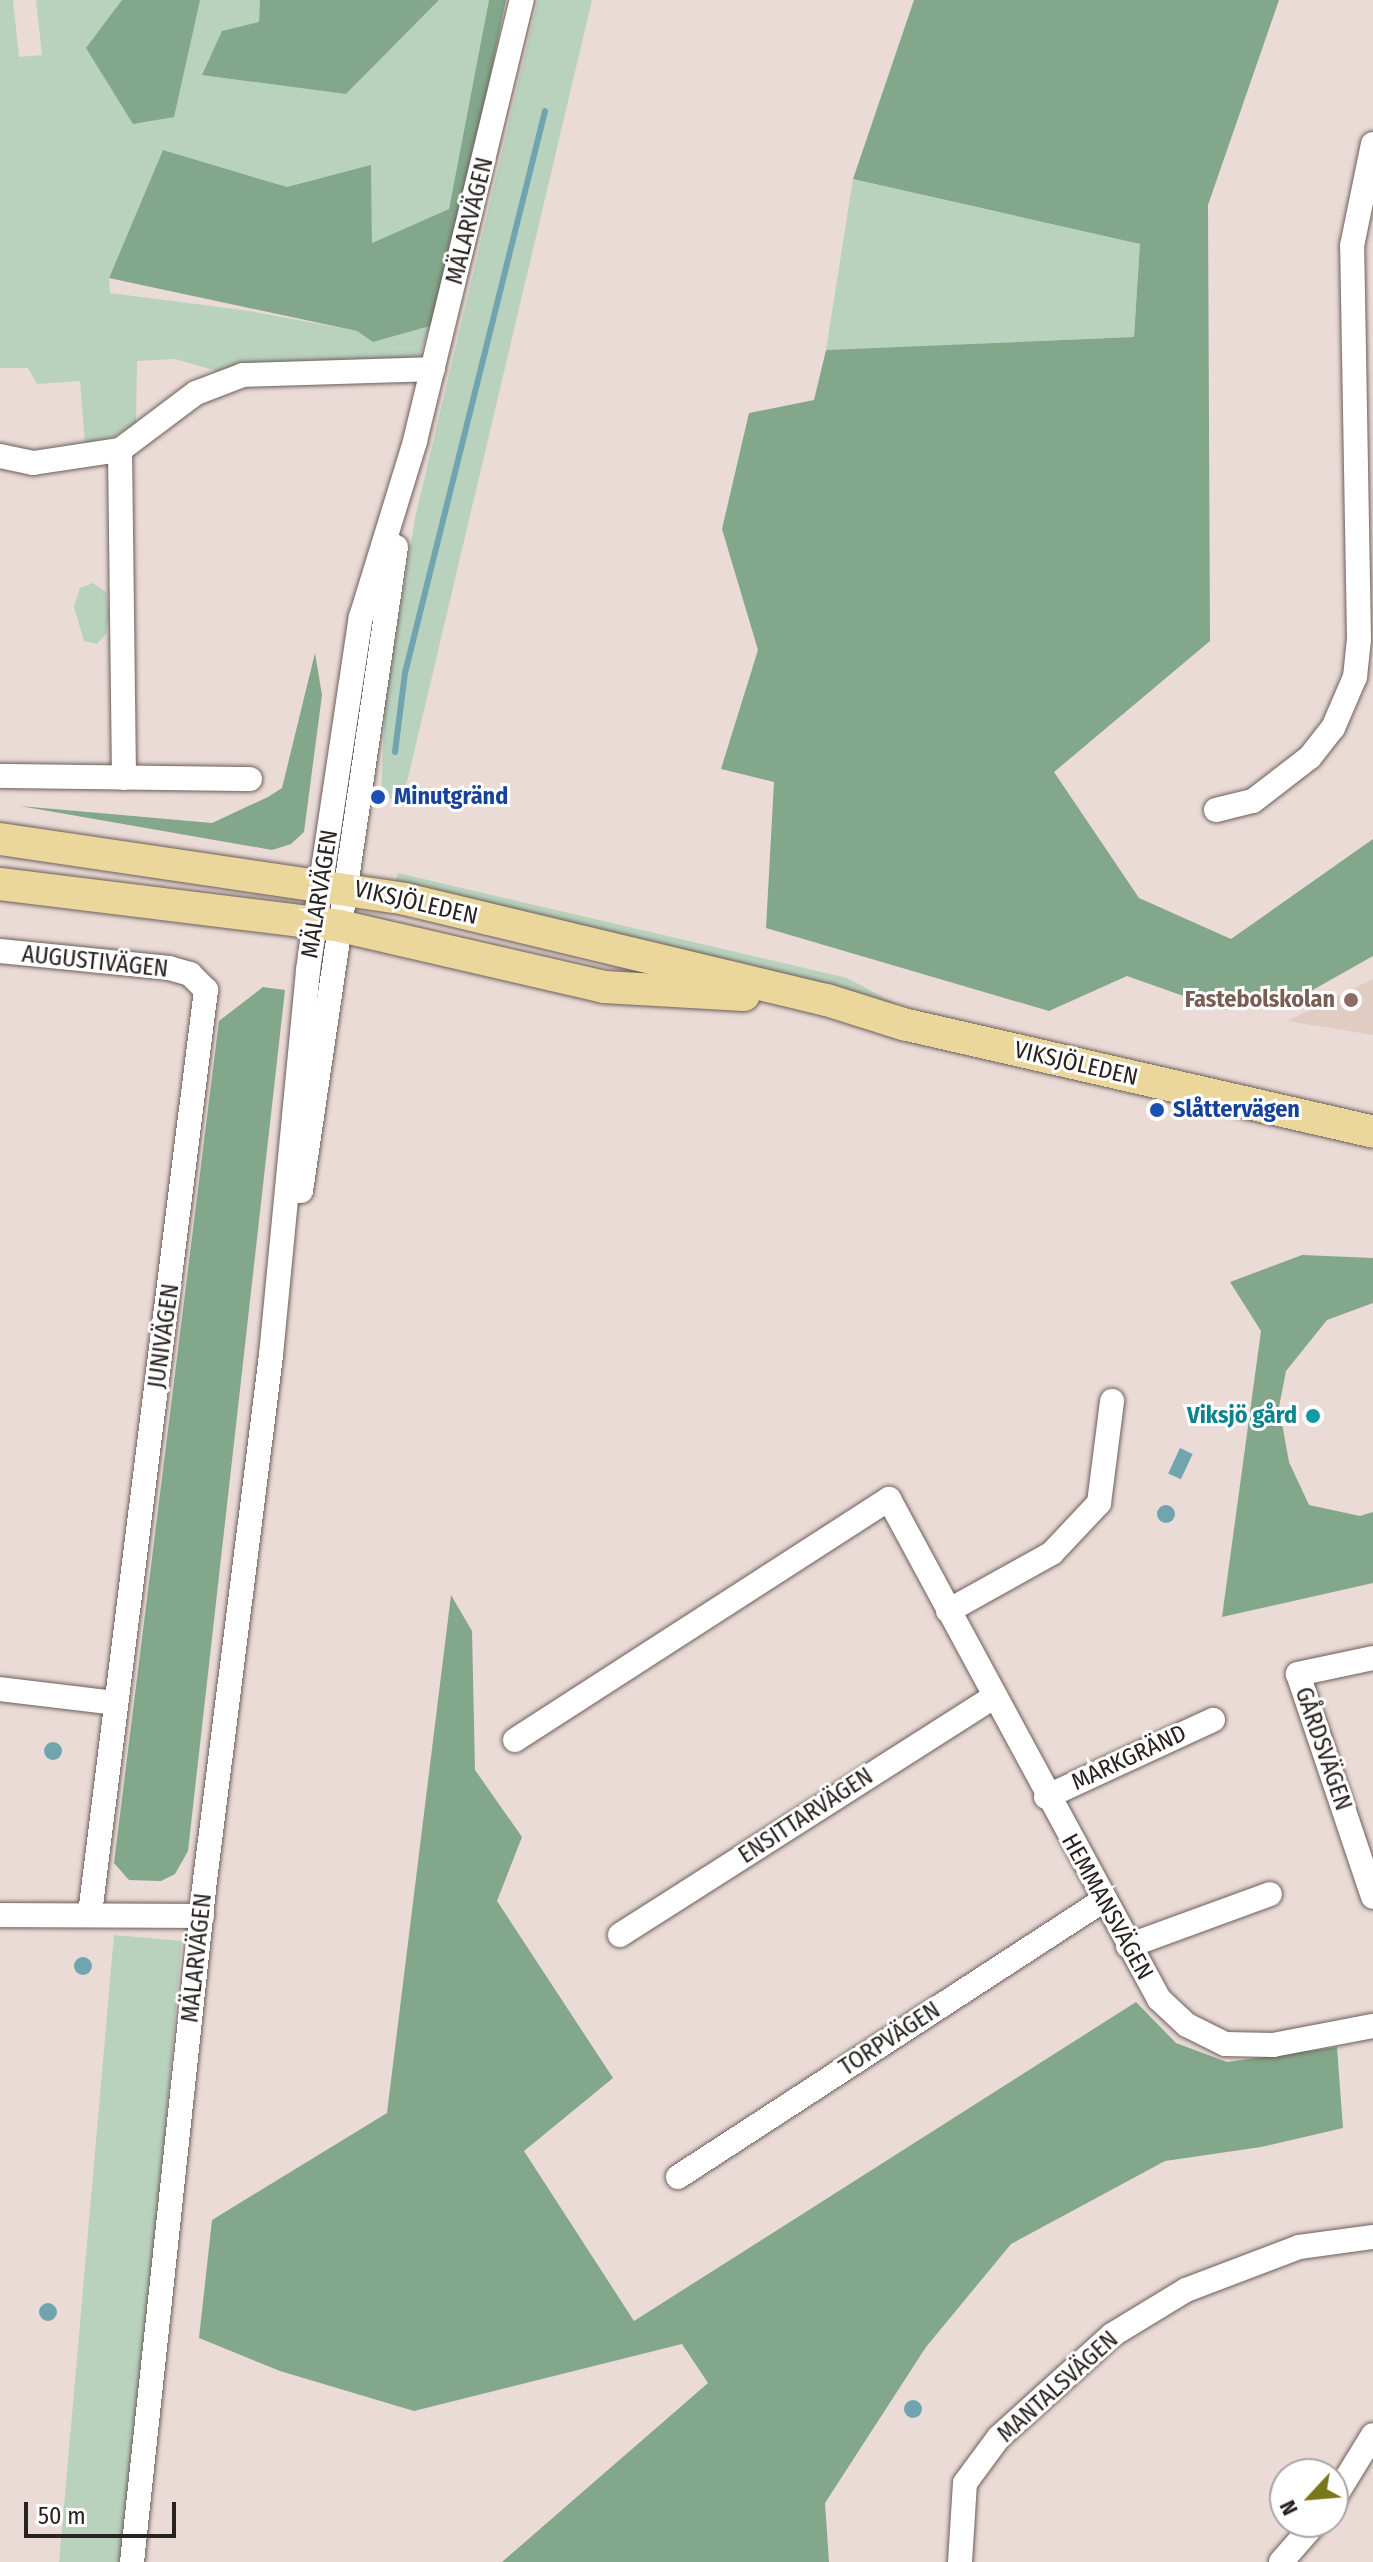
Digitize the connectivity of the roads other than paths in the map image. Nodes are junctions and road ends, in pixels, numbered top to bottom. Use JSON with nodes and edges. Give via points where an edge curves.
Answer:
{"nodes":[{"id":1,"x":522,"y":0,"type":"edge"},
{"id":2,"x":1373,"y":144,"type":"edge"},
{"id":3,"x":433,"y":369,"type":"junction"},
{"id":4,"x":120,"y":450,"type":"junction"},
{"id":5,"x":0,"y":456,"type":"edge"},
{"id":6,"x":0,"y":776,"type":"edge"},
{"id":7,"x":124,"y":778,"type":"junction"},
{"id":8,"x":250,"y":779,"type":"dead end"},
{"id":9,"x":1216,"y":810,"type":"dead end"},
{"id":10,"x":0,"y":839,"type":"edge"},
{"id":11,"x":0,"y":884,"type":"edge"},
{"id":12,"x":334,"y":884,"type":"junction"},
{"id":13,"x":328,"y":925,"type":"junction"},
{"id":14,"x":0,"y":951,"type":"edge"},
{"id":15,"x":190,"y":974,"type":"joint"},
{"id":16,"x":827,"y":1000,"type":"junction"},
{"id":17,"x":1373,"y":1132,"type":"edge"},
{"id":18,"x":1112,"y":1401,"type":"dead end"},
{"id":19,"x":948,"y":1611,"type":"junction"},
{"id":20,"x":1373,"y":1658,"type":"edge"},
{"id":21,"x":0,"y":1689,"type":"edge"},
{"id":22,"x":993,"y":1697,"type":"junction"},
{"id":23,"x":115,"y":1703,"type":"junction"},
{"id":24,"x":1213,"y":1720,"type":"dead end"},
{"id":25,"x":515,"y":1740,"type":"dead end"},
{"id":26,"x":1046,"y":1797,"type":"junction"},
{"id":27,"x":1270,"y":1894,"type":"dead end"},
{"id":28,"x":1373,"y":1897,"type":"edge"},
{"id":29,"x":1102,"y":1901,"type":"junction"},
{"id":30,"x":90,"y":1913,"type":"junction"},
{"id":31,"x":0,"y":1915,"type":"edge"},
{"id":32,"x":202,"y":1916,"type":"junction"},
{"id":33,"x":620,"y":1935,"type":"dead end"},
{"id":34,"x":1128,"y":1946,"type":"junction"},
{"id":35,"x":1373,"y":2026,"type":"edge"},
{"id":36,"x":678,"y":2177,"type":"dead end"},
{"id":37,"x":1373,"y":2237,"type":"edge"},
{"id":38,"x":1373,"y":2435,"type":"edge"},
{"id":39,"x":1349,"y":2474,"type":"edge"},
{"id":40,"x":1302,"y":2538,"type":"edge"},
{"id":41,"x":132,"y":2562,"type":"edge"},
{"id":42,"x":960,"y":2562,"type":"edge"},
{"id":43,"x":1281,"y":2562,"type":"edge"}],
"edges":[{"from":1,"to":3,"type":"street","name":"MÄLARVÄGEN"},
{"from":2,"to":9,"type":"street","via":[[1352,246],[1359,639],[1355,677],[1333,728],[1310,757],[1253,801]]},
{"from":3,"to":4,"type":"street","via":[[243,375],[196,393]]},
{"from":3,"to":12,"type":"street","name":"MÄLARVÄGEN","via":[[415,441]]},
{"from":4,"to":5,"type":"street","via":[[33,463]]},
{"from":4,"to":7,"type":"street"},
{"from":6,"to":7,"type":"street"},
{"from":7,"to":8,"type":"street"},
{"from":10,"to":12,"type":"main road","name":"VIKSJÖLEDEN"},
{"from":11,"to":13,"type":"main road","name":"VIKSJÖLEDEN"},
{"from":12,"to":13,"type":"street","name":"MÄLARVÄGEN"},
{"from":12,"to":16,"type":"main road","name":"VIKSJÖLEDEN"},
{"from":13,"to":16,"type":"main road","name":"VIKSJÖLEDEN","via":[[604,987]]},
{"from":13,"to":32,"type":"street","name":"MÄLARVÄGEN","via":[[313,1125],[271,1355]]},
{"from":14,"to":15,"type":"street","name":"AUGUSTIVÄGEN"},
{"from":15,"to":23,"type":"street","name":"JUNIVÄGEN","via":[[206,990],[206,1015]]},
{"from":16,"to":17,"type":"main road","name":"VIKSJÖLEDEN","via":[[903,1024]]},
{"from":18,"to":19,"type":"street","via":[[1099,1503],[1052,1553]]},
{"from":19,"to":22,"type":"street","name":"HEMMANSVÄGEN"},
{"from":19,"to":25,"type":"street","name":"HEMMANSVÄGEN","via":[[889,1499]]},
{"from":20,"to":28,"type":"street","name":"GÅRDSVÄGEN","via":[[1298,1674]]},
{"from":21,"to":23,"type":"street"},
{"from":22,"to":26,"type":"street","name":"HEMMANSVÄGEN"},
{"from":22,"to":33,"type":"street","name":"ENSITTARVÄGEN"},
{"from":23,"to":30,"type":"street","name":"JUNIVÄGEN"},
{"from":24,"to":26,"type":"street","name":"MARKGRÄND"},
{"from":26,"to":29,"type":"street","name":"HEMMANSVÄGEN"},
{"from":27,"to":34,"type":"street"},
{"from":29,"to":34,"type":"street","name":"HEMMANSVÄGEN"},
{"from":29,"to":36,"type":"street","name":"TORPVÄGEN"},
{"from":30,"to":31,"type":"street"},
{"from":30,"to":32,"type":"street"},
{"from":32,"to":41,"type":"street","name":"MÄLARVÄGEN"},
{"from":34,"to":35,"type":"street","name":"HEMMANSVÄGEN","via":[[1159,1999],[1187,2025],[1225,2044],[1273,2045]]},
{"from":37,"to":42,"type":"street","name":"MANTALSVÄGEN","via":[[1299,2247],[1186,2290],[1112,2335],[999,2437],[965,2483]]},
{"from":38,"to":39,"type":"street"},
{"from":40,"to":43,"type":"street"}]}
